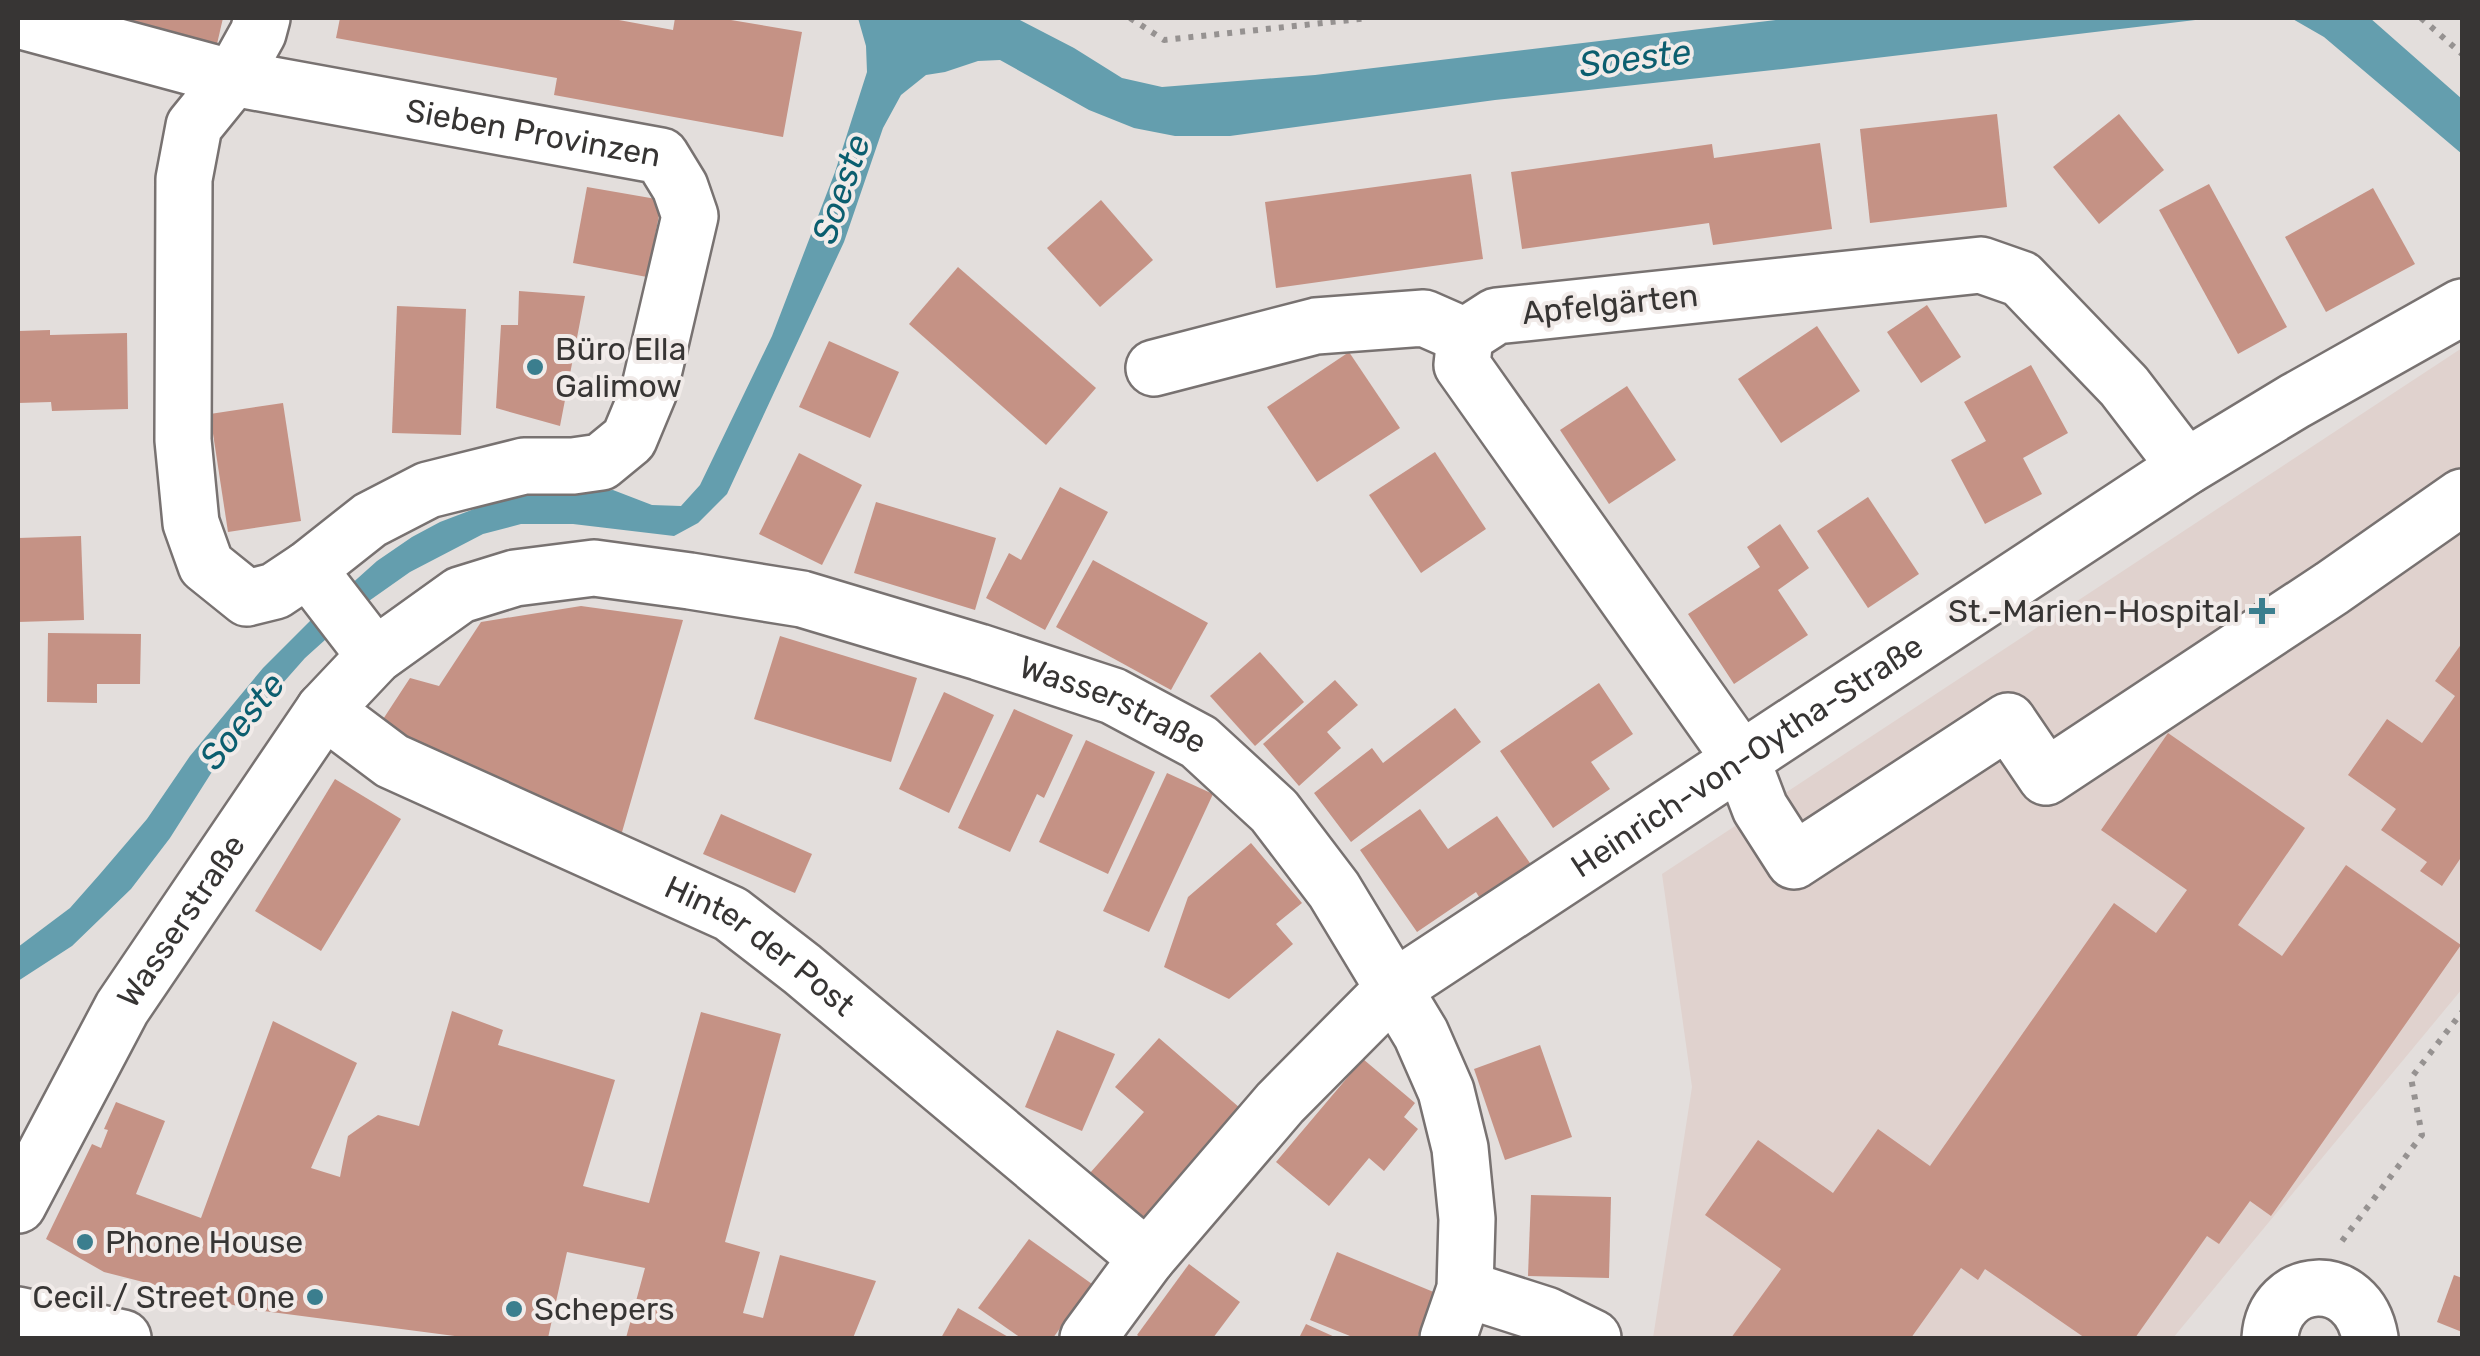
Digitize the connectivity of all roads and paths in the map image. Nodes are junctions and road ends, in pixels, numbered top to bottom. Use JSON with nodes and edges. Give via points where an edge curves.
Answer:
{"nodes":[{"id":1,"x":262,"y":18,"type":"edge"},
{"id":2,"x":1130,"y":18,"type":"edge"},
{"id":3,"x":1369,"y":18,"type":"edge"},
{"id":4,"x":2421,"y":18,"type":"edge"},
{"id":5,"x":18,"y":20,"type":"edge"},
{"id":6,"x":2462,"y":54,"type":"edge"},
{"id":7,"x":233,"y":78,"type":"junction"},
{"id":8,"x":2462,"y":307,"type":"edge"},
{"id":9,"x":1465,"y":336,"type":"junction"},
{"id":10,"x":1154,"y":368,"type":"dead end"},
{"id":11,"x":2186,"y":467,"type":"junction"},
{"id":12,"x":2462,"y":496,"type":"edge"},
{"id":13,"x":317,"y":581,"type":"junction"},
{"id":14,"x":369,"y":648,"type":"junction"},
{"id":15,"x":324,"y":710,"type":"junction"},
{"id":16,"x":1742,"y":761,"type":"junction"},
{"id":17,"x":1393,"y":989,"type":"junction"},
{"id":18,"x":2462,"y":1012,"type":"edge"},
{"id":19,"x":18,"y":1205,"type":"edge"},
{"id":20,"x":1146,"y":1258,"type":"junction"},
{"id":21,"x":2321,"y":1288,"type":"junction"},
{"id":22,"x":1456,"y":1314,"type":"edge"},
{"id":23,"x":18,"y":1315,"type":"edge"},
{"id":24,"x":123,"y":1338,"type":"edge"},
{"id":25,"x":1088,"y":1338,"type":"edge"},
{"id":26,"x":1592,"y":1338,"type":"edge"},
{"id":27,"x":2270,"y":1338,"type":"edge"},
{"id":28,"x":2370,"y":1338,"type":"edge"}],
"edges":[{"from":1,"to":7,"type":"street","name":"Sieben Provinzen"},
{"from":2,"to":3,"type":"path","via":[[1164,40]]},
{"from":4,"to":6,"type":"path"},
{"from":5,"to":7,"type":"street"},
{"from":7,"to":13,"type":"street","name":"Sieben Provinzen","via":[[194,126],[184,180],[183,440],[191,523],[206,565],[247,598]]},
{"from":7,"to":13,"type":"street","name":"Sieben Provinzen","via":[[661,156],[690,216],[649,392],[629,440],[601,462],[524,466],[428,490],[370,520]]},
{"from":8,"to":11,"type":"street","name":"Heinrich-von-Oytha-Straße"},
{"from":9,"to":10,"type":"street","via":[[1424,318],[1316,326]]},
{"from":9,"to":11,"type":"street","name":"Apfelgärten","via":[[1496,316],[1981,265],[2021,278],[2124,386]]},
{"from":9,"to":16,"type":"street","via":[[1462,365]]},
{"from":11,"to":16,"type":"street","name":"Heinrich-von-Oytha-Straße"},
{"from":12,"to":16,"type":"street","via":[[2046,777],[2008,721],[1794,861],[1760,808]]},
{"from":13,"to":14,"type":"street"},
{"from":14,"to":15,"type":"street","name":"Wasserstraße"},
{"from":14,"to":17,"type":"street","name":"Wasserstraße","via":[[460,596],[515,578],[594,568],[802,599],[1113,696],[1199,742],[1274,811],[1334,890]]},
{"from":15,"to":19,"type":"street","name":"Wasserstraße","via":[[122,1008]]},
{"from":15,"to":20,"type":"street","name":"Hinter der Post","via":[[392,760],[732,914]]},
{"from":16,"to":17,"type":"street","name":"Heinrich-von-Oytha-Straße"},
{"from":17,"to":20,"type":"street","name":"Heinrich-von-Oytha-Straße","via":[[1280,1103]]},
{"from":17,"to":22,"type":"street","name":"Wasserstraße","via":[[1446,1091],[1460,1148],[1468,1219]]},
{"from":18,"to":21,"type":"path","via":[[2411,1078],[2422,1135],[2343,1238]]},
{"from":20,"to":25,"type":"street","name":"Heinrich-von-Oytha-Straße"},
{"from":21,"to":27,"type":"street","via":[[2289,1298],[2270,1326]]},
{"from":21,"to":28,"type":"street","via":[[2355,1303]]},
{"from":22,"to":26,"type":"street","via":[[1546,1315]]},
{"from":23,"to":24,"type":"street"}]}
